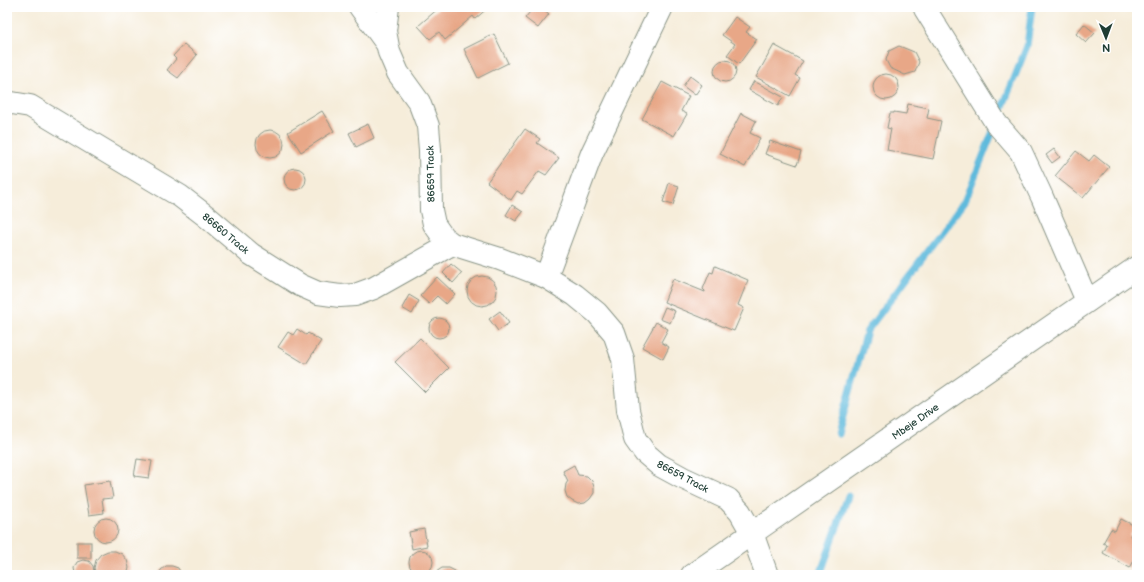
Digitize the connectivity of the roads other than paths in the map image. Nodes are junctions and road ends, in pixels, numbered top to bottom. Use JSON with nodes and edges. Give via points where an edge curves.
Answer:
{"nodes":[{"id":1,"x":360,"y":7,"type":"edge"},
{"id":2,"x":388,"y":7,"type":"edge"},
{"id":3,"x":662,"y":7,"type":"edge"},
{"id":4,"x":925,"y":9,"type":"dead end"},
{"id":5,"x":387,"y":44,"type":"junction"},
{"id":6,"x":7,"y":104,"type":"edge"},
{"id":7,"x":452,"y":244,"type":"junction"},
{"id":8,"x":1137,"y":267,"type":"edge"},
{"id":9,"x":546,"y":277,"type":"junction"},
{"id":10,"x":1087,"y":301,"type":"junction"},
{"id":11,"x":752,"y":533,"type":"junction"},
{"id":12,"x":692,"y":575,"type":"edge"},
{"id":13,"x":767,"y":575,"type":"edge"}],
"edges":[{"from":1,"to":5,"type":"street"},
{"from":2,"to":5,"type":"street","name":"86659 Track","via":[[385,31]]},
{"from":3,"to":9,"type":"street","via":[[592,153]]},
{"from":4,"to":10,"type":"street","via":[[996,123],[1021,152]]},
{"from":5,"to":7,"type":"street","name":"86659 Track","via":[[398,73],[419,102],[428,126],[431,210],[434,224],[443,237]]},
{"from":6,"to":7,"type":"street","name":"86660 Track","via":[[30,106],[180,196],[251,254],[300,285],[318,293],[355,295],[374,288]]},
{"from":7,"to":9,"type":"street","name":"86659 Track"},
{"from":8,"to":10,"type":"street","name":"Mbeje Drive"},
{"from":9,"to":11,"type":"street","name":"86659 Track","via":[[598,313],[614,333],[623,359],[628,410],[635,438],[645,453],[677,475],[728,499],[740,512]]},
{"from":10,"to":11,"type":"street","name":"Mbeje Drive"},
{"from":11,"to":12,"type":"street","name":"Mbeje Drive"},
{"from":11,"to":13,"type":"street","name":"86659 Track"}]}
